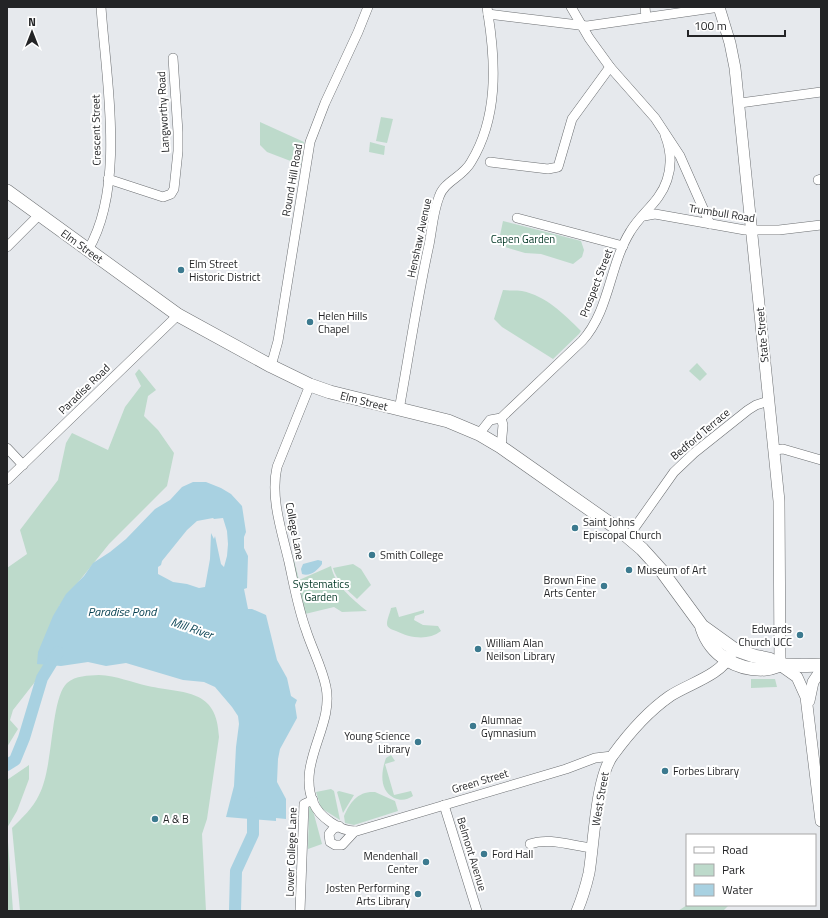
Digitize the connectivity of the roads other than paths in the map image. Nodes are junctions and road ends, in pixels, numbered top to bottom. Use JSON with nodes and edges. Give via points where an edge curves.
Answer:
{"nodes":[{"id":1,"x":101,"y":7,"type":"edge"},
{"id":2,"x":368,"y":7,"type":"edge"},
{"id":3,"x":571,"y":7,"type":"edge"},
{"id":4,"x":645,"y":7,"type":"edge"},
{"id":5,"x":719,"y":7,"type":"edge"},
{"id":6,"x":487,"y":11,"type":"edge"},
{"id":7,"x":646,"y":17,"type":"junction"},
{"id":8,"x":581,"y":25,"type":"junction"},
{"id":9,"x":173,"y":58,"type":"dead end"},
{"id":10,"x":610,"y":67,"type":"junction"},
{"id":11,"x":821,"y":92,"type":"edge"},
{"id":12,"x":740,"y":103,"type":"junction"},
{"id":13,"x":665,"y":135,"type":"junction"},
{"id":14,"x":490,"y":162,"type":"dead end"},
{"id":15,"x":108,"y":179,"type":"junction"},
{"id":16,"x":7,"y":191,"type":"edge"},
{"id":17,"x":40,"y":214,"type":"junction"},
{"id":18,"x":644,"y":216,"type":"junction"},
{"id":19,"x":517,"y":218,"type":"dead end"},
{"id":20,"x":710,"y":224,"type":"junction"},
{"id":21,"x":821,"y":225,"type":"edge"},
{"id":22,"x":751,"y":230,"type":"junction"},
{"id":23,"x":623,"y":246,"type":"junction"},
{"id":24,"x":7,"y":247,"type":"edge"},
{"id":25,"x":88,"y":250,"type":"junction"},
{"id":26,"x":178,"y":315,"type":"junction"},
{"id":27,"x":271,"y":366,"type":"junction"},
{"id":28,"x":310,"y":385,"type":"junction"},
{"id":29,"x":769,"y":401,"type":"junction"},
{"id":30,"x":399,"y":410,"type":"junction"},
{"id":31,"x":501,"y":418,"type":"junction"},
{"id":32,"x":479,"y":434,"type":"junction"},
{"id":33,"x":501,"y":447,"type":"junction"},
{"id":34,"x":7,"y":448,"type":"edge"},
{"id":35,"x":775,"y":450,"type":"junction"},
{"id":36,"x":821,"y":460,"type":"edge"},
{"id":37,"x":23,"y":465,"type":"junction"},
{"id":38,"x":7,"y":480,"type":"edge"},
{"id":39,"x":628,"y":537,"type":"junction"},
{"id":40,"x":731,"y":655,"type":"junction"},
{"id":41,"x":780,"y":665,"type":"junction"},
{"id":42,"x":821,"y":665,"type":"edge"},
{"id":43,"x":821,"y":670,"type":"edge"},
{"id":44,"x":808,"y":710,"type":"junction"},
{"id":45,"x":612,"y":756,"type":"junction"},
{"id":46,"x":313,"y":800,"type":"junction"},
{"id":47,"x":444,"y":805,"type":"junction"},
{"id":48,"x":821,"y":820,"type":"edge"},
{"id":49,"x":339,"y":826,"type":"junction"},
{"id":50,"x":355,"y":831,"type":"junction"},
{"id":51,"x":530,"y":844,"type":"dead end"},
{"id":52,"x":592,"y":848,"type":"junction"},
{"id":53,"x":300,"y":911,"type":"edge"},
{"id":54,"x":477,"y":911,"type":"edge"},
{"id":55,"x":577,"y":911,"type":"edge"}],
"edges":[{"from":1,"to":15,"type":"street","name":"Crescent Street","via":[[110,123]]},
{"from":2,"to":27,"type":"street","name":"Round Hill Road","via":[[310,142],[278,341]]},
{"from":3,"to":8,"type":"street","name":"Prospect Street"},
{"from":4,"to":7,"type":"street"},
{"from":5,"to":7,"type":"street"},
{"from":5,"to":12,"type":"main road","name":"State Street","via":[[733,56]]},
{"from":6,"to":8,"type":"street"},
{"from":6,"to":30,"type":"street","name":"Henshaw Avenue","via":[[494,71],[486,130],[464,173],[448,184],[439,197],[423,271]]},
{"from":7,"to":8,"type":"street"},
{"from":8,"to":10,"type":"street","name":"Prospect Street"},
{"from":9,"to":15,"type":"street","name":"Langworthy Road","via":[[178,151],[174,189],[171,194],[163,197]]},
{"from":10,"to":13,"type":"street","name":"Prospect Street","via":[[655,118]]},
{"from":10,"to":14,"type":"street","via":[[572,119],[558,167],[548,169]]},
{"from":11,"to":12,"type":"street"},
{"from":12,"to":22,"type":"main road","name":"State Street"},
{"from":13,"to":18,"type":"street","name":"Prospect Street","via":[[670,152],[669,175],[660,197]]},
{"from":13,"to":20,"type":"street","name":"Prospect Street","via":[[680,156]]},
{"from":15,"to":25,"type":"street","name":"Crescent Street","via":[[104,214]]},
{"from":16,"to":17,"type":"highway","name":"Elm Street"},
{"from":17,"to":24,"type":"street"},
{"from":17,"to":25,"type":"highway","name":"Elm Street"},
{"from":18,"to":20,"type":"street","name":"Trumbull Road","via":[[655,214]]},
{"from":18,"to":23,"type":"street","name":"Prospect Street","via":[[636,222]]},
{"from":19,"to":23,"type":"street"},
{"from":20,"to":22,"type":"street","name":"Trumbull Road"},
{"from":21,"to":22,"type":"street","name":"Trumbull Road"},
{"from":22,"to":29,"type":"main road","name":"State Street"},
{"from":23,"to":31,"type":"street","name":"Prospect Street","via":[[603,306],[588,332]]},
{"from":25,"to":26,"type":"highway","name":"Elm Street"},
{"from":26,"to":27,"type":"highway","name":"Elm Street"},
{"from":26,"to":37,"type":"street","name":"Paradise Road"},
{"from":27,"to":28,"type":"highway","name":"Elm Street"},
{"from":28,"to":30,"type":"highway","name":"Elm Street"},
{"from":28,"to":46,"type":"street","name":"College Lane","via":[[277,467],[274,481],[278,512],[299,607],[327,693],[326,712],[310,769],[309,782]]},
{"from":29,"to":35,"type":"main road","name":"State Street"},
{"from":29,"to":39,"type":"street","name":"Bedford Terrace","via":[[748,410],[683,463]]},
{"from":30,"to":32,"type":"highway","name":"Elm Street","via":[[448,421]]},
{"from":31,"to":32,"type":"street","name":"Prospect Street","via":[[490,420]]},
{"from":31,"to":33,"type":"street"},
{"from":32,"to":33,"type":"highway","name":"Elm Street"},
{"from":33,"to":39,"type":"highway","name":"Elm Street"},
{"from":34,"to":37,"type":"street"},
{"from":35,"to":36,"type":"street","via":[[783,449]]},
{"from":35,"to":41,"type":"main road","name":"State Street","via":[[780,520]]},
{"from":37,"to":38,"type":"street","name":"Paradise Road"},
{"from":39,"to":40,"type":"highway","name":"Elm Street","via":[[654,562],[702,626],[705,637],[713,648]]},
{"from":40,"to":41,"type":"highway","via":[[738,666],[768,670]]},
{"from":40,"to":45,"type":"main road","name":"West Street","via":[[721,668],[670,696],[648,714]]},
{"from":41,"to":42,"type":"highway"},
{"from":41,"to":44,"type":"main road","via":[[800,681]]},
{"from":43,"to":44,"type":"main road","via":[[813,682]]},
{"from":44,"to":48,"type":"main road"},
{"from":45,"to":47,"type":"street","name":"Green Street","via":[[595,758]]},
{"from":45,"to":52,"type":"main road","name":"West Street","via":[[604,775]]},
{"from":46,"to":49,"type":"street","via":[[320,813]]},
{"from":46,"to":53,"type":"street","name":"Lower College Lane","via":[[304,804]]},
{"from":47,"to":50,"type":"street","name":"Green Street"},
{"from":47,"to":54,"type":"street","name":"Belmont Avenue"},
{"from":49,"to":50,"type":"street"},
{"from":49,"to":50,"type":"street","name":"Green Street","via":[[330,834],[330,842],[335,845],[344,844]]},
{"from":51,"to":52,"type":"street","via":[[537,841]]},
{"from":52,"to":55,"type":"main road","name":"West Street","via":[[589,874]]}]}
